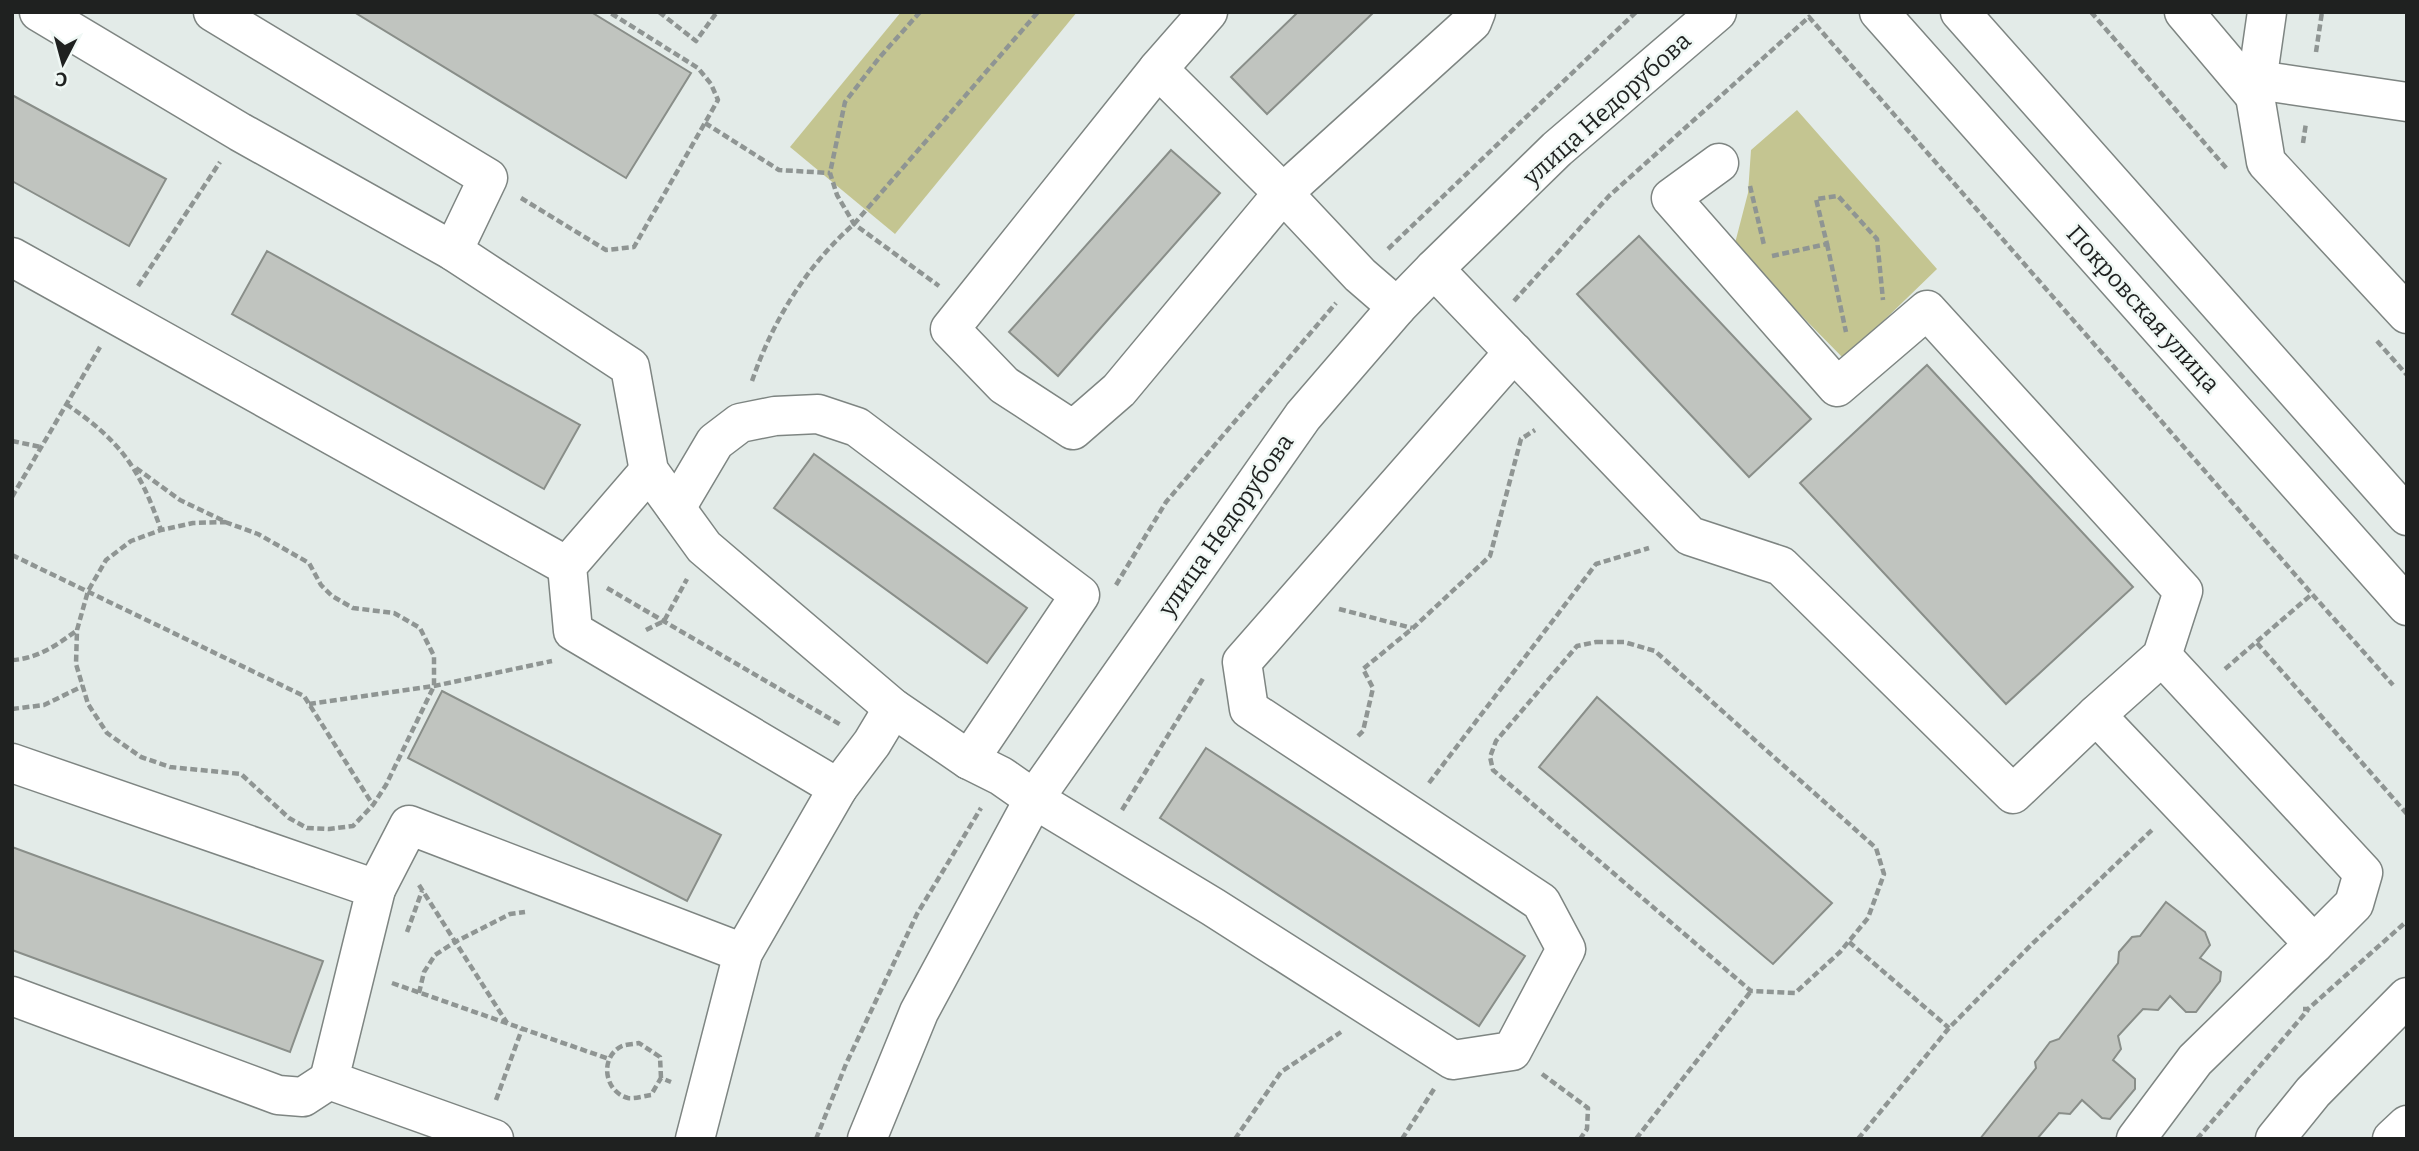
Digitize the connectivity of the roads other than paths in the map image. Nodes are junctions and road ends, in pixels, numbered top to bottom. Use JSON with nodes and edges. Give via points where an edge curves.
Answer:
{"nodes":[{"id":1,"x":213,"y":12,"type":"edge"},
{"id":2,"x":1208,"y":12,"type":"edge"},
{"id":3,"x":1476,"y":12,"type":"edge"},
{"id":4,"x":1717,"y":12,"type":"edge"},
{"id":5,"x":1879,"y":12,"type":"edge"},
{"id":6,"x":1960,"y":12,"type":"edge"},
{"id":7,"x":2184,"y":12,"type":"edge"},
{"id":8,"x":2267,"y":12,"type":"edge"},
{"id":9,"x":60,"y":18,"type":"edge"},
{"id":10,"x":1158,"y":69,"type":"junction"},
{"id":11,"x":2256,"y":88,"type":"junction"},
{"id":12,"x":2407,"y":102,"type":"edge"},
{"id":13,"x":1720,"y":163,"type":"dead end"},
{"id":14,"x":1283,"y":193,"type":"junction"},
{"id":15,"x":453,"y":251,"type":"junction"},
{"id":16,"x":12,"y":257,"type":"edge"},
{"id":17,"x":1434,"y":269,"type":"junction"},
{"id":18,"x":1397,"y":307,"type":"junction"},
{"id":19,"x":2407,"y":314,"type":"edge"},
{"id":20,"x":1514,"y":352,"type":"junction"},
{"id":21,"x":649,"y":471,"type":"junction"},
{"id":22,"x":676,"y":508,"type":"junction"},
{"id":23,"x":2407,"y":516,"type":"edge"},
{"id":24,"x":567,"y":566,"type":"junction"},
{"id":25,"x":2407,"y":606,"type":"edge"},
{"id":26,"x":2162,"y":656,"type":"junction"},
{"id":27,"x":893,"y":708,"type":"junction"},
{"id":28,"x":2096,"y":715,"type":"junction"},
{"id":29,"x":969,"y":760,"type":"junction"},
{"id":30,"x":12,"y":763,"type":"edge"},
{"id":31,"x":838,"y":788,"type":"junction"},
{"id":32,"x":1034,"y":799,"type":"junction"},
{"id":33,"x":376,"y":889,"type":"junction"},
{"id":34,"x":2314,"y":944,"type":"junction"},
{"id":35,"x":743,"y":954,"type":"junction"},
{"id":36,"x":12,"y":996,"type":"edge"},
{"id":37,"x":2407,"y":997,"type":"edge"},
{"id":38,"x":329,"y":1080,"type":"junction"},
{"id":39,"x":2407,"y":1125,"type":"edge"},
{"id":40,"x":489,"y":1137,"type":"edge"},
{"id":41,"x":695,"y":1139,"type":"edge"},
{"id":42,"x":867,"y":1139,"type":"edge"},
{"id":43,"x":2136,"y":1139,"type":"edge"},
{"id":44,"x":2275,"y":1139,"type":"edge"},
{"id":45,"x":2392,"y":1139,"type":"edge"}],
"edges":[{"from":1,"to":15,"type":"street","via":[[488,178]]},
{"from":2,"to":10,"type":"street"},
{"from":3,"to":14,"type":"street","via":[[1472,22]]},
{"from":4,"to":17,"type":"street","name":"улица Недорубова","via":[[1558,149]]},
{"from":5,"to":25,"type":"street","name":"Покровская улица"},
{"from":6,"to":23,"type":"street"},
{"from":7,"to":11,"type":"street"},
{"from":8,"to":11,"type":"street"},
{"from":9,"to":15,"type":"street","via":[[240,132]]},
{"from":10,"to":14,"type":"street"},
{"from":10,"to":14,"type":"street","via":[[950,329],[1004,385],[1073,430],[1119,390]]},
{"from":11,"to":12,"type":"street"},
{"from":11,"to":19,"type":"street","via":[[2266,162]]},
{"from":13,"to":26,"type":"street","via":[[1671,198],[1837,387],[1927,310],[2183,591]]},
{"from":14,"to":18,"type":"street","via":[[1360,275]]},
{"from":15,"to":21,"type":"street","via":[[630,367]]},
{"from":16,"to":24,"type":"street"},
{"from":17,"to":18,"type":"street","name":"улица Недорубова"},
{"from":17,"to":20,"type":"street"},
{"from":18,"to":32,"type":"street","name":"улица Недорубова","via":[[1303,416]]},
{"from":20,"to":28,"type":"street","via":[[1690,536],[1781,566],[2013,794]]},
{"from":20,"to":32,"type":"street","via":[[1242,662],[1249,709],[1541,902],[1566,949],[1512,1051],[1453,1059]]},
{"from":21,"to":22,"type":"street"},
{"from":21,"to":24,"type":"street"},
{"from":22,"to":27,"type":"street","via":[[704,547]]},
{"from":22,"to":29,"type":"street","via":[[715,443],[740,423],[818,414],[857,427],[1080,595]]},
{"from":24,"to":31,"type":"street","via":[[573,631]]},
{"from":26,"to":28,"type":"street"},
{"from":26,"to":34,"type":"street","via":[[2363,873],[2354,904]]},
{"from":27,"to":29,"type":"street"},
{"from":27,"to":31,"type":"street"},
{"from":28,"to":34,"type":"street"},
{"from":29,"to":32,"type":"street"},
{"from":30,"to":33,"type":"street"},
{"from":31,"to":35,"type":"street"},
{"from":32,"to":42,"type":"street","name":"улица Недорубова","via":[[919,1012]]},
{"from":33,"to":35,"type":"street","via":[[409,825]]},
{"from":33,"to":38,"type":"street"},
{"from":34,"to":43,"type":"street","via":[[2195,1060]]},
{"from":35,"to":41,"type":"street"},
{"from":36,"to":38,"type":"street","via":[[278,1095],[303,1097]]},
{"from":37,"to":44,"type":"street","via":[[2313,1092]]},
{"from":38,"to":40,"type":"street"},
{"from":39,"to":45,"type":"street"}]}
